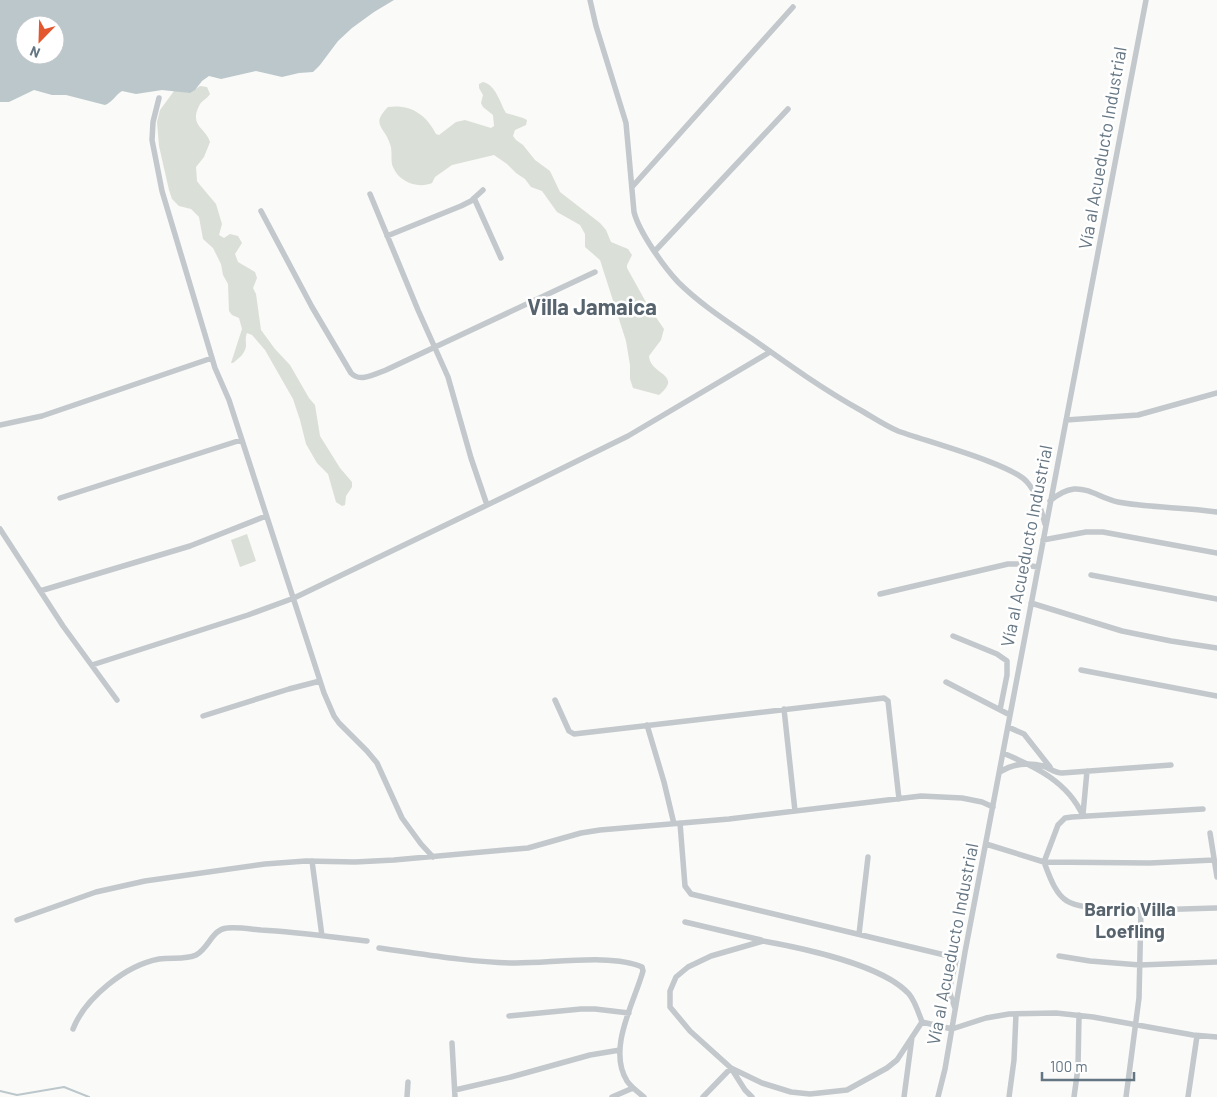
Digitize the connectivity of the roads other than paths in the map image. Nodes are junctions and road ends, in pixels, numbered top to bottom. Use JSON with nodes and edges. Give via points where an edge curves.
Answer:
{"nodes":[{"id":1,"x":590,"y":0,"type":"edge"},
{"id":2,"x":1146,"y":0,"type":"edge"},
{"id":3,"x":793,"y":7,"type":"dead end"},
{"id":4,"x":159,"y":98,"type":"dead end"},
{"id":5,"x":788,"y":109,"type":"dead end"},
{"id":6,"x":632,"y":187,"type":"junction"},
{"id":7,"x":483,"y":190,"type":"dead end"},
{"id":8,"x":370,"y":194,"type":"dead end"},
{"id":9,"x":474,"y":198,"type":"junction"},
{"id":10,"x":260,"y":212,"type":"dead end"},
{"id":11,"x":387,"y":236,"type":"junction"},
{"id":12,"x":655,"y":251,"type":"junction"},
{"id":13,"x":501,"y":258,"type":"dead end"},
{"id":14,"x":595,"y":272,"type":"dead end"},
{"id":15,"x":435,"y":346,"type":"junction"},
{"id":16,"x":770,"y":352,"type":"junction"},
{"id":17,"x":212,"y":358,"type":"junction"},
{"id":18,"x":1217,"y":393,"type":"edge"},
{"id":19,"x":1066,"y":420,"type":"junction"},
{"id":20,"x":0,"y":425,"type":"edge"},
{"id":21,"x":241,"y":440,"type":"junction"},
{"id":22,"x":60,"y":498,"type":"dead end"},
{"id":23,"x":1050,"y":502,"type":"junction"},
{"id":24,"x":487,"y":505,"type":"junction"},
{"id":25,"x":1217,"y":512,"type":"edge"},
{"id":26,"x":266,"y":516,"type":"junction"},
{"id":27,"x":1046,"y":526,"type":"junction"},
{"id":28,"x":0,"y":529,"type":"edge"},
{"id":29,"x":1043,"y":540,"type":"junction"},
{"id":30,"x":1217,"y":553,"type":"edge"},
{"id":31,"x":1038,"y":567,"type":"junction"},
{"id":32,"x":1092,"y":575,"type":"dead end"},
{"id":33,"x":40,"y":591,"type":"junction"},
{"id":34,"x":880,"y":594,"type":"dead end"},
{"id":35,"x":294,"y":598,"type":"junction"},
{"id":36,"x":1217,"y":599,"type":"edge"},
{"id":37,"x":1031,"y":604,"type":"junction"},
{"id":38,"x":953,"y":636,"type":"dead end"},
{"id":39,"x":1217,"y":648,"type":"edge"},
{"id":40,"x":92,"y":666,"type":"junction"},
{"id":41,"x":1081,"y":670,"type":"dead end"},
{"id":42,"x":320,"y":681,"type":"junction"},
{"id":43,"x":946,"y":682,"type":"dead end"},
{"id":44,"x":1217,"y":696,"type":"edge"},
{"id":45,"x":117,"y":700,"type":"dead end"},
{"id":46,"x":555,"y":700,"type":"dead end"},
{"id":47,"x":784,"y":708,"type":"junction"},
{"id":48,"x":1000,"y":710,"type":"junction"},
{"id":49,"x":1010,"y":715,"type":"junction"},
{"id":50,"x":203,"y":716,"type":"dead end"},
{"id":51,"x":647,"y":725,"type":"junction"},
{"id":52,"x":1008,"y":727,"type":"junction"},
{"id":53,"x":1003,"y":753,"type":"junction"},
{"id":54,"x":1028,"y":764,"type":"junction"},
{"id":55,"x":1171,"y":765,"type":"dead end"},
{"id":56,"x":1087,"y":771,"type":"junction"},
{"id":57,"x":1000,"y":772,"type":"junction"},
{"id":58,"x":1054,"y":772,"type":"junction"},
{"id":59,"x":1060,"y":783,"type":"junction"},
{"id":60,"x":899,"y":799,"type":"junction"},
{"id":61,"x":993,"y":807,"type":"junction"},
{"id":62,"x":1203,"y":809,"type":"dead end"},
{"id":63,"x":794,"y":811,"type":"junction"},
{"id":64,"x":1083,"y":816,"type":"junction"},
{"id":65,"x":677,"y":824,"type":"junction"},
{"id":66,"x":1210,"y":834,"type":"dead end"},
{"id":67,"x":986,"y":844,"type":"junction"},
{"id":68,"x":434,"y":857,"type":"junction"},
{"id":69,"x":868,"y":857,"type":"dead end"},
{"id":70,"x":1214,"y":860,"type":"junction"},
{"id":71,"x":312,"y":861,"type":"junction"},
{"id":72,"x":1044,"y":862,"type":"junction"},
{"id":73,"x":1217,"y":878,"type":"edge"},
{"id":74,"x":1217,"y":908,"type":"edge"},
{"id":75,"x":1141,"y":909,"type":"junction"},
{"id":76,"x":17,"y":920,"type":"dead end"},
{"id":77,"x":685,"y":922,"type":"dead end"},
{"id":78,"x":859,"y":934,"type":"junction"},
{"id":79,"x":322,"y":936,"type":"junction"},
{"id":80,"x":368,"y":941,"type":"dead end"},
{"id":81,"x":763,"y":941,"type":"junction"},
{"id":82,"x":379,"y":948,"type":"dead end"},
{"id":83,"x":1059,"y":956,"type":"dead end"},
{"id":84,"x":1217,"y":962,"type":"edge"},
{"id":85,"x":1140,"y":965,"type":"junction"},
{"id":86,"x":955,"y":1008,"type":"junction"},
{"id":87,"x":629,"y":1014,"type":"junction"},
{"id":88,"x":1016,"y":1014,"type":"junction"},
{"id":89,"x":1078,"y":1015,"type":"junction"},
{"id":90,"x":509,"y":1016,"type":"dead end"},
{"id":91,"x":922,"y":1022,"type":"junction"},
{"id":92,"x":1136,"y":1024,"type":"junction"},
{"id":93,"x":952,"y":1028,"type":"junction"},
{"id":94,"x":73,"y":1029,"type":"dead end"},
{"id":95,"x":912,"y":1036,"type":"junction"},
{"id":96,"x":1197,"y":1036,"type":"junction"},
{"id":97,"x":1217,"y":1037,"type":"edge"},
{"id":98,"x":452,"y":1044,"type":"dead end"},
{"id":99,"x":620,"y":1050,"type":"junction"},
{"id":100,"x":731,"y":1068,"type":"junction"},
{"id":101,"x":408,"y":1082,"type":"dead end"},
{"id":102,"x":633,"y":1088,"type":"junction"},
{"id":103,"x":455,"y":1090,"type":"junction"},
{"id":104,"x":407,"y":1097,"type":"edge"},
{"id":105,"x":455,"y":1097,"type":"edge"},
{"id":106,"x":612,"y":1097,"type":"edge"},
{"id":107,"x":644,"y":1097,"type":"edge"},
{"id":108,"x":703,"y":1097,"type":"edge"},
{"id":109,"x":752,"y":1097,"type":"edge"},
{"id":110,"x":904,"y":1097,"type":"edge"},
{"id":111,"x":938,"y":1097,"type":"edge"},
{"id":112,"x":1009,"y":1097,"type":"edge"},
{"id":113,"x":1074,"y":1097,"type":"edge"},
{"id":114,"x":1126,"y":1097,"type":"edge"},
{"id":115,"x":1188,"y":1097,"type":"edge"}],
"edges":[{"from":1,"to":6,"type":"street","via":[[626,123]]},
{"from":2,"to":19,"type":"street","name":"Vía al Acueducto Industrial"},
{"from":3,"to":6,"type":"street"},
{"from":4,"to":17,"type":"street","via":[[152,140],[160,181]]},
{"from":5,"to":12,"type":"street"},
{"from":6,"to":12,"type":"street","via":[[636,220]]},
{"from":7,"to":9,"type":"street"},
{"from":8,"to":11,"type":"street"},
{"from":9,"to":11,"type":"street"},
{"from":9,"to":13,"type":"street"},
{"from":10,"to":15,"type":"street","via":[[353,376],[370,376]]},
{"from":11,"to":15,"type":"street"},
{"from":12,"to":16,"type":"street","via":[[686,289]]},
{"from":14,"to":15,"type":"street"},
{"from":15,"to":24,"type":"street","via":[[453,392],[470,458]]},
{"from":16,"to":24,"type":"street","via":[[628,436]]},
{"from":16,"to":27,"type":"street","via":[[891,428],[988,462],[1023,478],[1036,498]]},
{"from":17,"to":20,"type":"street","via":[[42,416]]},
{"from":17,"to":21,"type":"street"},
{"from":18,"to":19,"type":"street","via":[[1138,415]]},
{"from":19,"to":23,"type":"street","name":"Vía al Acueducto Industrial"},
{"from":21,"to":22,"type":"street"},
{"from":21,"to":26,"type":"street"},
{"from":23,"to":25,"type":"street","via":[[1057,495],[1079,489],[1119,502]]},
{"from":23,"to":27,"type":"street","name":"Vía al Acueducto Industrial"},
{"from":24,"to":35,"type":"street"},
{"from":26,"to":33,"type":"street","via":[[190,546]]},
{"from":26,"to":35,"type":"street"},
{"from":27,"to":29,"type":"street","name":"Vía al Acueducto Industrial"},
{"from":28,"to":33,"type":"street"},
{"from":29,"to":30,"type":"street","via":[[1104,532]]},
{"from":29,"to":31,"type":"street","name":"Vía al Acueducto Industrial"},
{"from":31,"to":34,"type":"street","via":[[1008,564]]},
{"from":31,"to":37,"type":"street","name":"Vía al Acueducto Industrial"},
{"from":32,"to":36,"type":"street"},
{"from":33,"to":40,"type":"street"},
{"from":35,"to":40,"type":"street"},
{"from":35,"to":42,"type":"street"},
{"from":37,"to":39,"type":"street","via":[[1122,631]]},
{"from":37,"to":49,"type":"street","name":"Vía al Acueducto Industrial"},
{"from":38,"to":48,"type":"street","via":[[1007,661],[1008,675]]},
{"from":40,"to":45,"type":"street"},
{"from":41,"to":44,"type":"street"},
{"from":42,"to":50,"type":"street"},
{"from":42,"to":68,"type":"street","via":[[334,716],[377,763],[402,818]]},
{"from":43,"to":48,"type":"street"},
{"from":46,"to":51,"type":"street","via":[[574,734]]},
{"from":47,"to":51,"type":"street"},
{"from":47,"to":60,"type":"street","via":[[886,699]]},
{"from":47,"to":63,"type":"street"},
{"from":48,"to":49,"type":"street"},
{"from":49,"to":52,"type":"street","name":"Vía al Acueducto Industrial"},
{"from":51,"to":65,"type":"street"},
{"from":52,"to":53,"type":"street","name":"Vía al Acueducto Industrial"},
{"from":52,"to":58,"type":"street","via":[[1024,734]]},
{"from":53,"to":54,"type":"street"},
{"from":53,"to":57,"type":"street","name":"Vía al Acueducto Industrial"},
{"from":54,"to":57,"type":"street","via":[[1013,765]]},
{"from":54,"to":58,"type":"street","via":[[1042,765]]},
{"from":54,"to":59,"type":"street"},
{"from":55,"to":56,"type":"street"},
{"from":56,"to":58,"type":"street"},
{"from":56,"to":64,"type":"street"},
{"from":57,"to":61,"type":"street","name":"Vía al Acueducto Industrial"},
{"from":58,"to":59,"type":"street"},
{"from":59,"to":64,"type":"street"},
{"from":60,"to":61,"type":"street","via":[[962,798]]},
{"from":60,"to":63,"type":"street"},
{"from":61,"to":67,"type":"street","name":"Vía al Acueducto Industrial"},
{"from":62,"to":64,"type":"street"},
{"from":63,"to":65,"type":"street"},
{"from":64,"to":72,"type":"street","via":[[1072,817],[1058,825]]},
{"from":65,"to":68,"type":"street","via":[[581,833],[528,848]]},
{"from":65,"to":78,"type":"street","via":[[685,886],[691,894]]},
{"from":66,"to":70,"type":"street"},
{"from":67,"to":72,"type":"street"},
{"from":67,"to":86,"type":"street","name":"Vía al Acueducto Industrial"},
{"from":68,"to":71,"type":"street"},
{"from":69,"to":78,"type":"street"},
{"from":70,"to":72,"type":"street"},
{"from":70,"to":73,"type":"street"},
{"from":71,"to":76,"type":"street","via":[[265,864],[128,884]]},
{"from":71,"to":79,"type":"street"},
{"from":72,"to":75,"type":"street","via":[[1053,883],[1069,903]]},
{"from":74,"to":75,"type":"street"},
{"from":75,"to":85,"type":"street"},
{"from":77,"to":81,"type":"street"},
{"from":78,"to":86,"type":"street","via":[[955,959],[949,991]]},
{"from":79,"to":80,"type":"street"},
{"from":79,"to":94,"type":"street","via":[[224,928],[196,955],[157,960],[128,972],[92,999]]},
{"from":81,"to":91,"type":"street","via":[[802,948],[876,972],[910,995]]},
{"from":81,"to":100,"type":"street","via":[[711,956],[688,967],[676,977],[670,991],[670,1007],[690,1031]]},
{"from":82,"to":87,"type":"street","via":[[486,962],[594,960],[632,964],[644,969]]},
{"from":83,"to":85,"type":"street"},
{"from":84,"to":85,"type":"street"},
{"from":85,"to":92,"type":"street"},
{"from":86,"to":93,"type":"street","name":"Vía al Acueducto Industrial"},
{"from":87,"to":90,"type":"street","via":[[580,1009]]},
{"from":87,"to":99,"type":"street"},
{"from":88,"to":89,"type":"street"},
{"from":88,"to":93,"type":"street","via":[[986,1018]]},
{"from":88,"to":112,"type":"street"},
{"from":89,"to":92,"type":"street"},
{"from":89,"to":113,"type":"street","via":[[1079,1054]]},
{"from":91,"to":93,"type":"street"},
{"from":91,"to":95,"type":"street"},
{"from":92,"to":96,"type":"street"},
{"from":92,"to":114,"type":"street"},
{"from":93,"to":111,"type":"street","name":"Vía al Acueducto Industrial"},
{"from":95,"to":100,"type":"street","via":[[897,1060],[887,1068],[847,1090],[832,1093],[791,1092]]},
{"from":95,"to":110,"type":"street"},
{"from":96,"to":97,"type":"street"},
{"from":96,"to":115,"type":"street"},
{"from":98,"to":103,"type":"street"},
{"from":99,"to":102,"type":"street","via":[[624,1075]]},
{"from":99,"to":103,"type":"street"},
{"from":100,"to":108,"type":"street"},
{"from":100,"to":109,"type":"street"},
{"from":101,"to":104,"type":"street"},
{"from":102,"to":106,"type":"street"},
{"from":102,"to":107,"type":"street"},
{"from":103,"to":105,"type":"street"}]}
